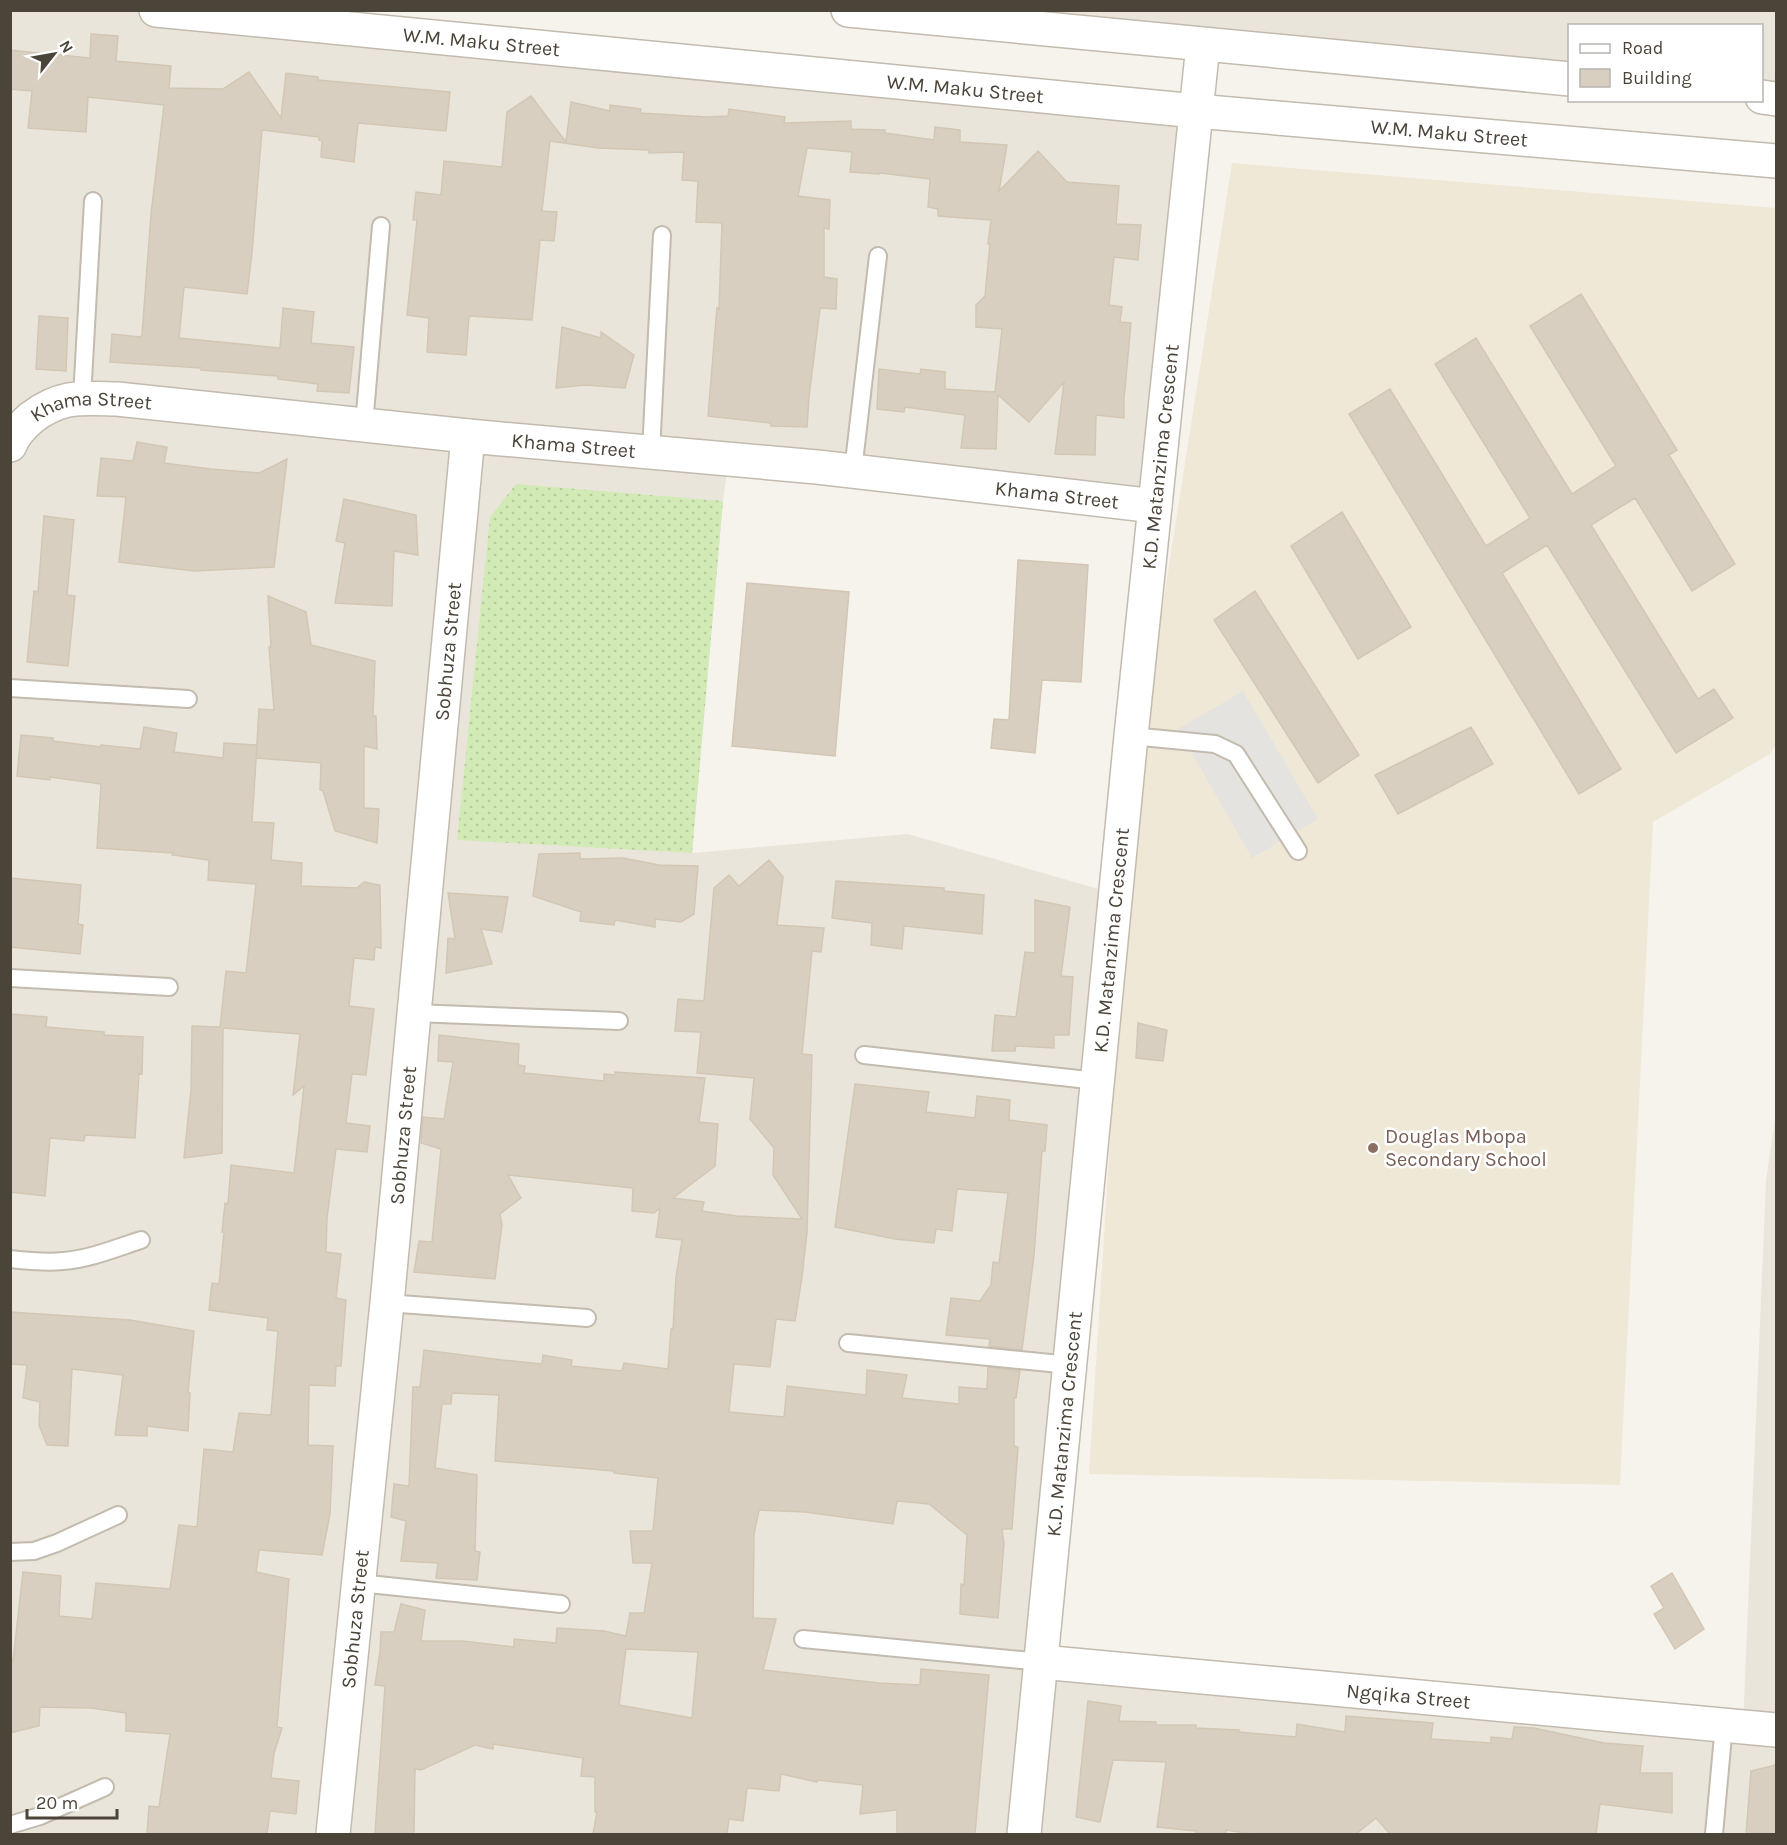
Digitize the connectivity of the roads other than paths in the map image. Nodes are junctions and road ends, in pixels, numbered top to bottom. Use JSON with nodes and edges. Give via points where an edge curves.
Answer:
{"nodes":[{"id":1,"x":156,"y":10,"type":"edge"},
{"id":2,"x":848,"y":10,"type":"edge"},
{"id":3,"x":1203,"y":45,"type":"junction"},
{"id":4,"x":1568,"y":79,"type":"edge"},
{"id":5,"x":1196,"y":111,"type":"junction"},
{"id":6,"x":1776,"y":161,"type":"edge"},
{"id":7,"x":93,"y":201,"type":"dead end"},
{"id":8,"x":381,"y":226,"type":"dead end"},
{"id":9,"x":662,"y":235,"type":"dead end"},
{"id":10,"x":878,"y":256,"type":"dead end"},
{"id":11,"x":82,"y":398,"type":"junction"},
{"id":12,"x":364,"y":424,"type":"junction"},
{"id":13,"x":468,"y":436,"type":"junction"},
{"id":14,"x":10,"y":444,"type":"edge"},
{"id":15,"x":651,"y":452,"type":"junction"},
{"id":16,"x":853,"y":471,"type":"junction"},
{"id":17,"x":1155,"y":506,"type":"junction"},
{"id":18,"x":10,"y":688,"type":"edge"},
{"id":19,"x":188,"y":699,"type":"dead end"},
{"id":20,"x":1131,"y":736,"type":"junction"},
{"id":21,"x":1298,"y":851,"type":"dead end"},
{"id":22,"x":10,"y":978,"type":"edge"},
{"id":23,"x":169,"y":987,"type":"dead end"},
{"id":24,"x":414,"y":1013,"type":"junction"},
{"id":25,"x":618,"y":1021,"type":"dead end"},
{"id":26,"x":864,"y":1055,"type":"dead end"},
{"id":27,"x":1097,"y":1081,"type":"junction"},
{"id":28,"x":141,"y":1240,"type":"dead end"},
{"id":29,"x":10,"y":1259,"type":"edge"},
{"id":30,"x":387,"y":1303,"type":"junction"},
{"id":31,"x":587,"y":1318,"type":"dead end"},
{"id":32,"x":848,"y":1343,"type":"dead end"},
{"id":33,"x":1070,"y":1365,"type":"junction"},
{"id":34,"x":118,"y":1515,"type":"dead end"},
{"id":35,"x":10,"y":1552,"type":"edge"},
{"id":36,"x":359,"y":1583,"type":"junction"},
{"id":37,"x":561,"y":1604,"type":"dead end"},
{"id":38,"x":803,"y":1639,"type":"dead end"},
{"id":39,"x":1041,"y":1662,"type":"junction"},
{"id":40,"x":1724,"y":1725,"type":"junction"},
{"id":41,"x":1776,"y":1730,"type":"edge"},
{"id":42,"x":105,"y":1787,"type":"dead end"},
{"id":43,"x":10,"y":1825,"type":"edge"},
{"id":44,"x":333,"y":1834,"type":"edge"},
{"id":45,"x":1024,"y":1834,"type":"edge"},
{"id":46,"x":1714,"y":1834,"type":"edge"}],
"edges":[{"from":1,"to":5,"type":"street","name":"W.M. Maku Street"},
{"from":2,"to":3,"type":"street"},
{"from":3,"to":4,"type":"street"},
{"from":3,"to":5,"type":"street","name":"K.D. Matanzima Crescent"},
{"from":5,"to":6,"type":"street","name":"W.M. Maku Street"},
{"from":5,"to":17,"type":"street","name":"K.D. Matanzima Crescent"},
{"from":7,"to":11,"type":"lane"},
{"from":8,"to":12,"type":"lane"},
{"from":9,"to":15,"type":"lane"},
{"from":10,"to":16,"type":"lane"},
{"from":11,"to":12,"type":"street","name":"Khama Street"},
{"from":11,"to":14,"type":"street","name":"Khama Street","via":[[62,400],[43,409],[26,422]]},
{"from":12,"to":13,"type":"street","name":"Khama Street"},
{"from":13,"to":15,"type":"street","name":"Khama Street"},
{"from":13,"to":24,"type":"street","name":"Sobhuza Street"},
{"from":15,"to":16,"type":"street","name":"Khama Street"},
{"from":16,"to":17,"type":"street","name":"Khama Street"},
{"from":17,"to":20,"type":"street","name":"K.D. Matanzima Crescent"},
{"from":18,"to":19,"type":"lane"},
{"from":20,"to":21,"type":"lane","via":[[1215,744],[1236,754]]},
{"from":20,"to":27,"type":"street","name":"K.D. Matanzima Crescent"},
{"from":22,"to":23,"type":"lane"},
{"from":24,"to":25,"type":"lane"},
{"from":24,"to":30,"type":"street","name":"Sobhuza Street"},
{"from":26,"to":27,"type":"lane"},
{"from":27,"to":33,"type":"street","name":"K.D. Matanzima Crescent"},
{"from":28,"to":29,"type":"lane","via":[[64,1262]]},
{"from":30,"to":31,"type":"lane"},
{"from":30,"to":36,"type":"street","name":"Sobhuza Street"},
{"from":32,"to":33,"type":"lane"},
{"from":33,"to":39,"type":"street","name":"K.D. Matanzima Crescent"},
{"from":34,"to":35,"type":"lane","via":[[34,1551]]},
{"from":36,"to":37,"type":"lane"},
{"from":36,"to":44,"type":"street","name":"Sobhuza Street"},
{"from":38,"to":39,"type":"lane"},
{"from":39,"to":40,"type":"street","name":"Ngqika Street"},
{"from":39,"to":45,"type":"street","name":"K.D. Matanzima Crescent"},
{"from":40,"to":41,"type":"street","name":"Ngqika Street"},
{"from":40,"to":46,"type":"lane"},
{"from":42,"to":43,"type":"lane"}]}
